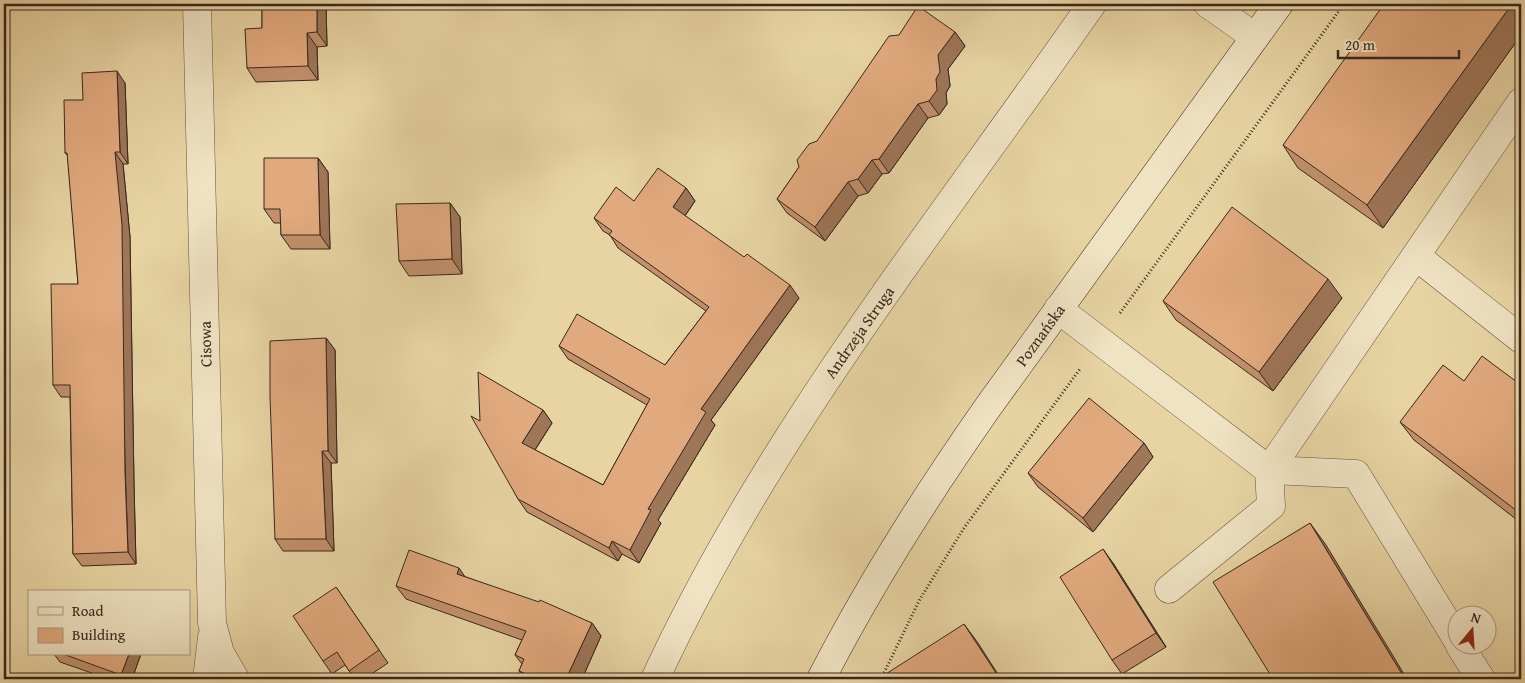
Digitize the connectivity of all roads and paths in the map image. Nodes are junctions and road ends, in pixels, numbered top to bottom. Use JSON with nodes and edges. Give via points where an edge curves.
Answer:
{"nodes":[{"id":1,"x":197,"y":4,"type":"edge"},
{"id":2,"x":1092,"y":4,"type":"edge"},
{"id":3,"x":1208,"y":4,"type":"edge"},
{"id":4,"x":1279,"y":4,"type":"edge"},
{"id":5,"x":1254,"y":37,"type":"junction"},
{"id":6,"x":1521,"y":102,"type":"edge"},
{"id":7,"x":1416,"y":256,"type":"junction"},
{"id":8,"x":1058,"y":309,"type":"junction"},
{"id":9,"x":1521,"y":339,"type":"edge"},
{"id":10,"x":1270,"y":470,"type":"junction"},
{"id":11,"x":1169,"y":590,"type":"dead end"},
{"id":12,"x":212,"y":623,"type":"junction"},
{"id":13,"x":1448,"y":625,"type":"edge"},
{"id":14,"x":1466,"y":656,"type":"edge"},
{"id":15,"x":207,"y":679,"type":"edge"},
{"id":16,"x":235,"y":679,"type":"edge"},
{"id":17,"x":656,"y":679,"type":"edge"},
{"id":18,"x":821,"y":679,"type":"edge"},
{"id":19,"x":1481,"y":679,"type":"edge"}],
"edges":[{"from":1,"to":12,"type":"street","name":"Cisowa"},
{"from":2,"to":17,"type":"street","name":"Andrzeja Struga","via":[[796,425],[707,577]]},
{"from":3,"to":5,"type":"street"},
{"from":4,"to":5,"type":"street","name":"Poznańska"},
{"from":5,"to":8,"type":"street","name":"Poznańska"},
{"from":6,"to":7,"type":"street"},
{"from":7,"to":9,"type":"street"},
{"from":7,"to":10,"type":"street"},
{"from":8,"to":10,"type":"street"},
{"from":8,"to":18,"type":"street","name":"Poznańska","via":[[948,465],[866,597]]},
{"from":10,"to":11,"type":"street","via":[[1271,506]]},
{"from":10,"to":13,"type":"street","via":[[1356,474]]},
{"from":12,"to":15,"type":"street"},
{"from":12,"to":16,"type":"street","name":"Cisowa","via":[[220,653]]},
{"from":14,"to":19,"type":"street"}]}
